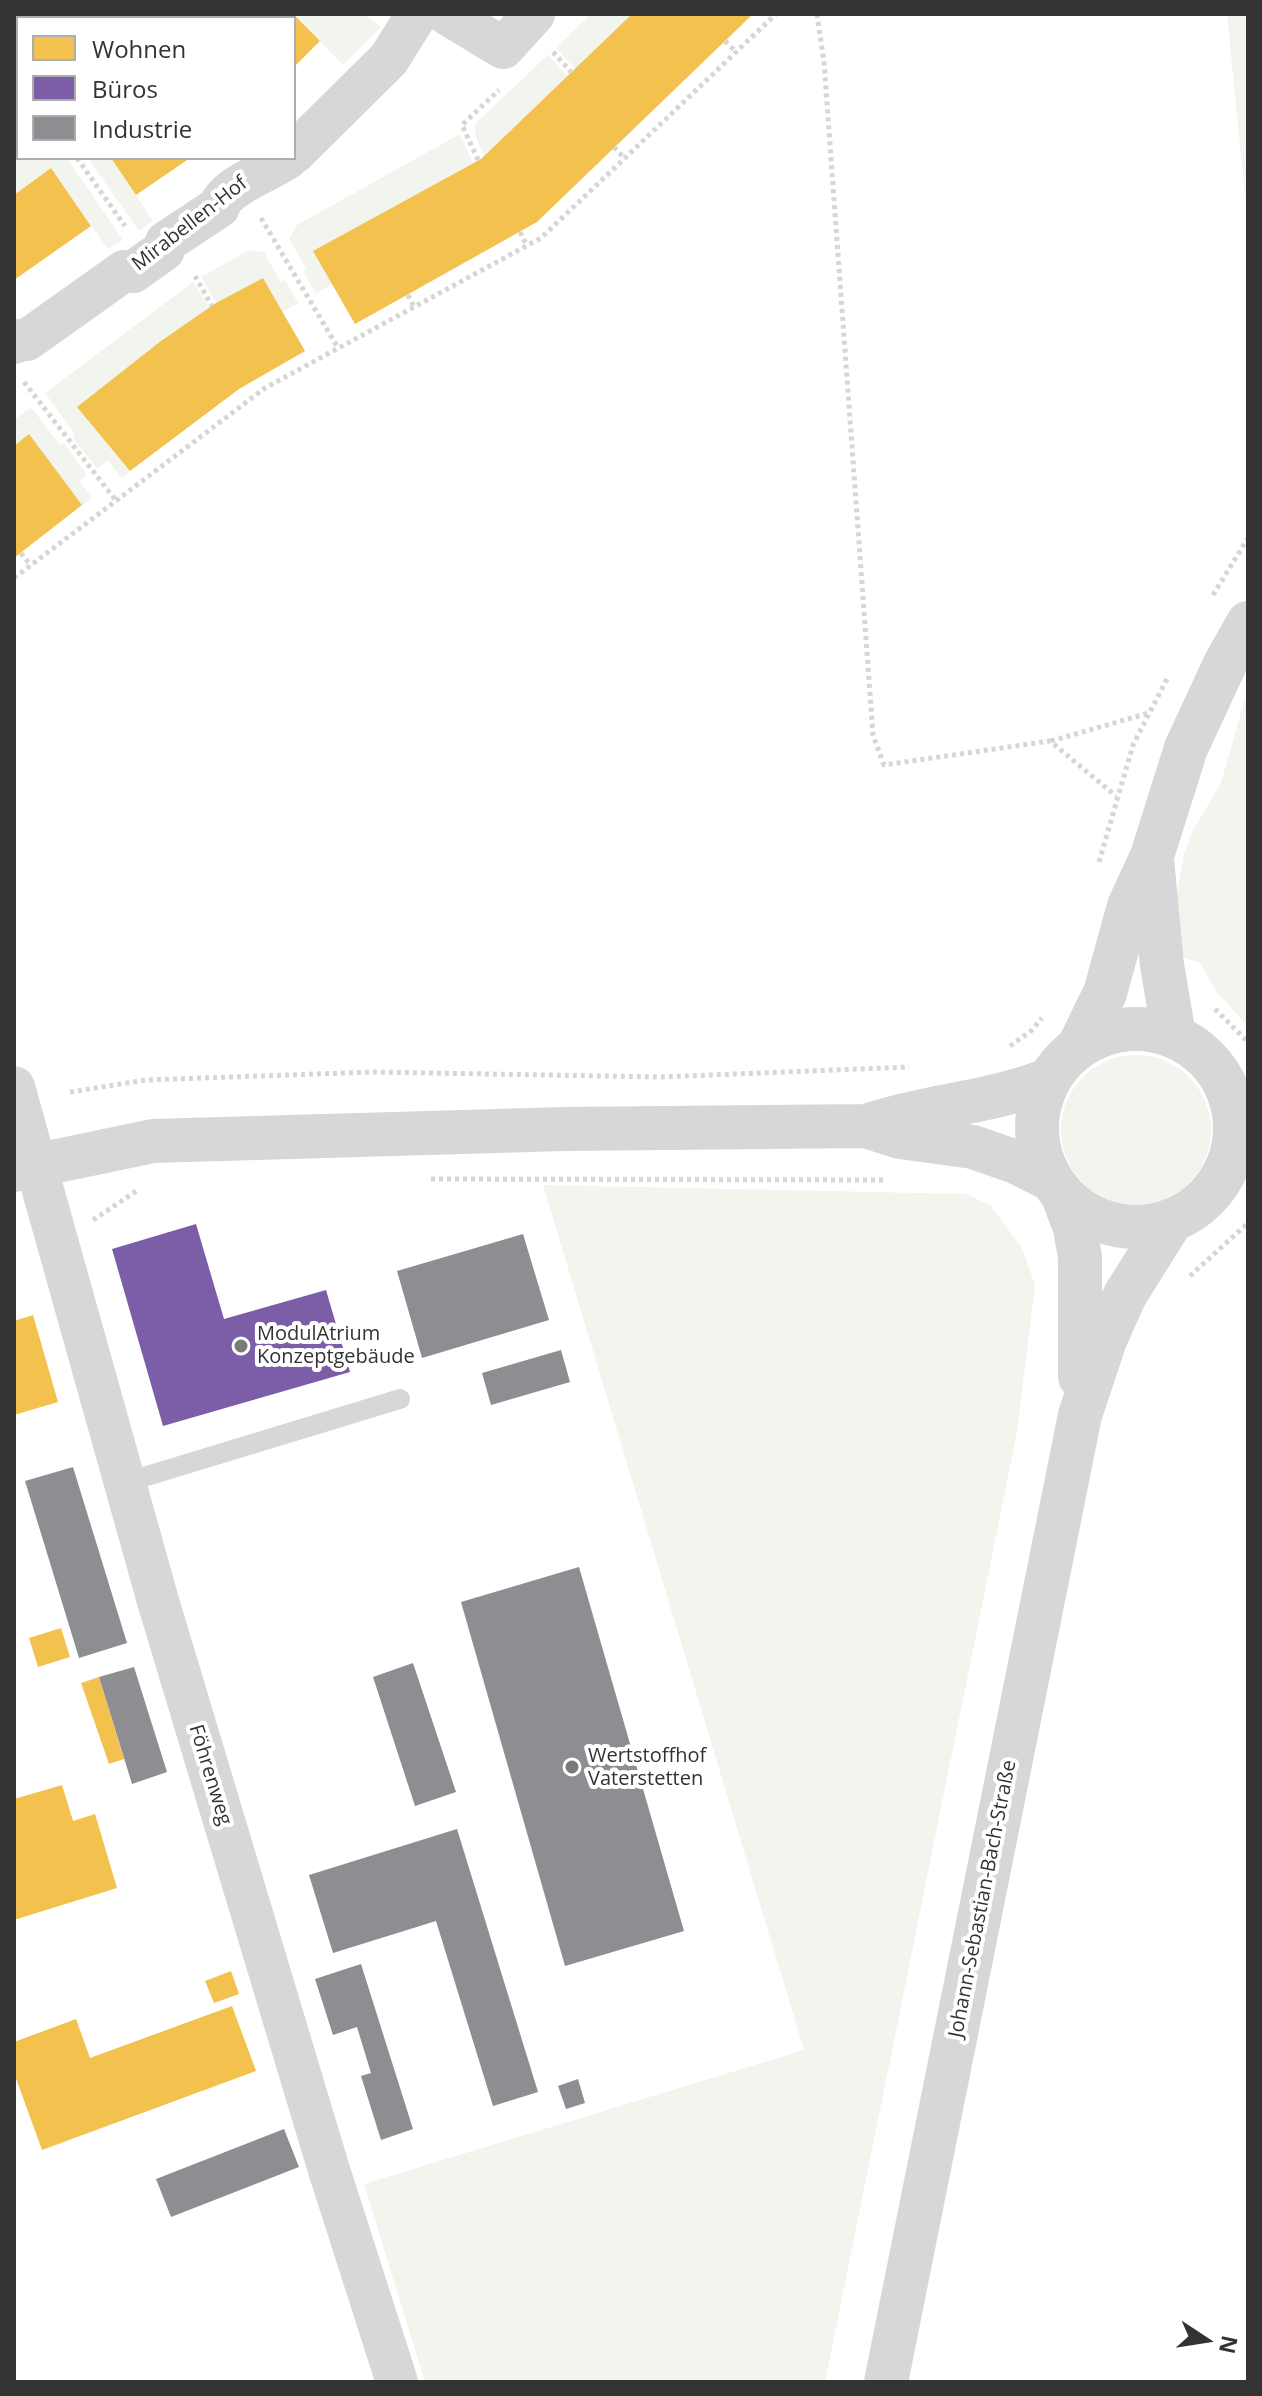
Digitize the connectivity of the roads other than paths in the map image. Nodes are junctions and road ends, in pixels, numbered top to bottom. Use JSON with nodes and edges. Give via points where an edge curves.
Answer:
{"nodes":[{"id":1,"x":417,"y":14,"type":"edge"},
{"id":2,"x":447,"y":14,"type":"edge"},
{"id":3,"x":540,"y":29,"type":"edge"},
{"id":4,"x":296,"y":151,"type":"edge"},
{"id":5,"x":285,"y":160,"type":"edge"},
{"id":6,"x":19,"y":362,"type":"edge"},
{"id":7,"x":1248,"y":623,"type":"edge"},
{"id":8,"x":1152,"y":856,"type":"junction"},
{"id":9,"x":1174,"y":1036,"type":"junction"},
{"id":10,"x":1079,"y":1046,"type":"junction"},
{"id":11,"x":1232,"y":1077,"type":"edge"},
{"id":12,"x":1048,"y":1080,"type":"junction"},
{"id":13,"x":14,"y":1087,"type":"edge"},
{"id":14,"x":866,"y":1126,"type":"junction"},
{"id":15,"x":25,"y":1167,"type":"edge"},
{"id":16,"x":1232,"y":1179,"type":"edge"},
{"id":17,"x":1056,"y":1187,"type":"junction"},
{"id":18,"x":1172,"y":1220,"type":"junction"},
{"id":19,"x":400,"y":1399,"type":"dead end"},
{"id":20,"x":1080,"y":1415,"type":"junction"},
{"id":21,"x":124,"y":1483,"type":"junction"},
{"id":22,"x":397,"y":2382,"type":"edge"},
{"id":23,"x":886,"y":2382,"type":"edge"}],
"edges":[{"from":1,"to":4,"type":"street","via":[[389,59]]},
{"from":2,"to":3,"type":"street","via":[[503,48]]},
{"from":5,"to":6,"type":"street","name":"Mirabellen-Hof","via":[[222,198],[219,207],[166,242],[164,250],[133,272],[124,271],[27,340],[19,340]]},
{"from":7,"to":8,"type":"street","via":[[1186,748]]},
{"from":8,"to":9,"type":"street"},
{"from":8,"to":10,"type":"street","via":[[1129,906],[1099,1011]]},
{"from":9,"to":10,"type":"street","via":[[1125,1029]]},
{"from":9,"to":11,"type":"street"},
{"from":10,"to":12,"type":"street"},
{"from":11,"to":16,"type":"street","via":[[1227,1088],[1235,1128],[1226,1169]]},
{"from":12,"to":14,"type":"street","via":[[1015,1093],[905,1113]]},
{"from":12,"to":17,"type":"street","via":[[1036,1129],[1040,1155]]},
{"from":13,"to":15,"type":"street","name":"Föhrenweg"},
{"from":14,"to":15,"type":"street","via":[[153,1141]]},
{"from":14,"to":17,"type":"street","via":[[900,1137],[973,1147],[1016,1162]]},
{"from":15,"to":21,"type":"street","name":"Föhrenweg","via":[[57,1242]]},
{"from":16,"to":18,"type":"street"},
{"from":17,"to":18,"type":"street","via":[[1102,1222],[1125,1227]]},
{"from":17,"to":20,"type":"street","name":"Johann-Sebastian-Bach-Straße","via":[[1075,1228],[1080,1257]]},
{"from":18,"to":20,"type":"street","name":"Johann-Sebastian-Bach-Straße","via":[[1125,1295]]},
{"from":19,"to":21,"type":"lane"},
{"from":20,"to":23,"type":"street","name":"Johann-Sebastian-Bach-Straße"},
{"from":21,"to":22,"type":"street","name":"Föhrenweg"}]}
